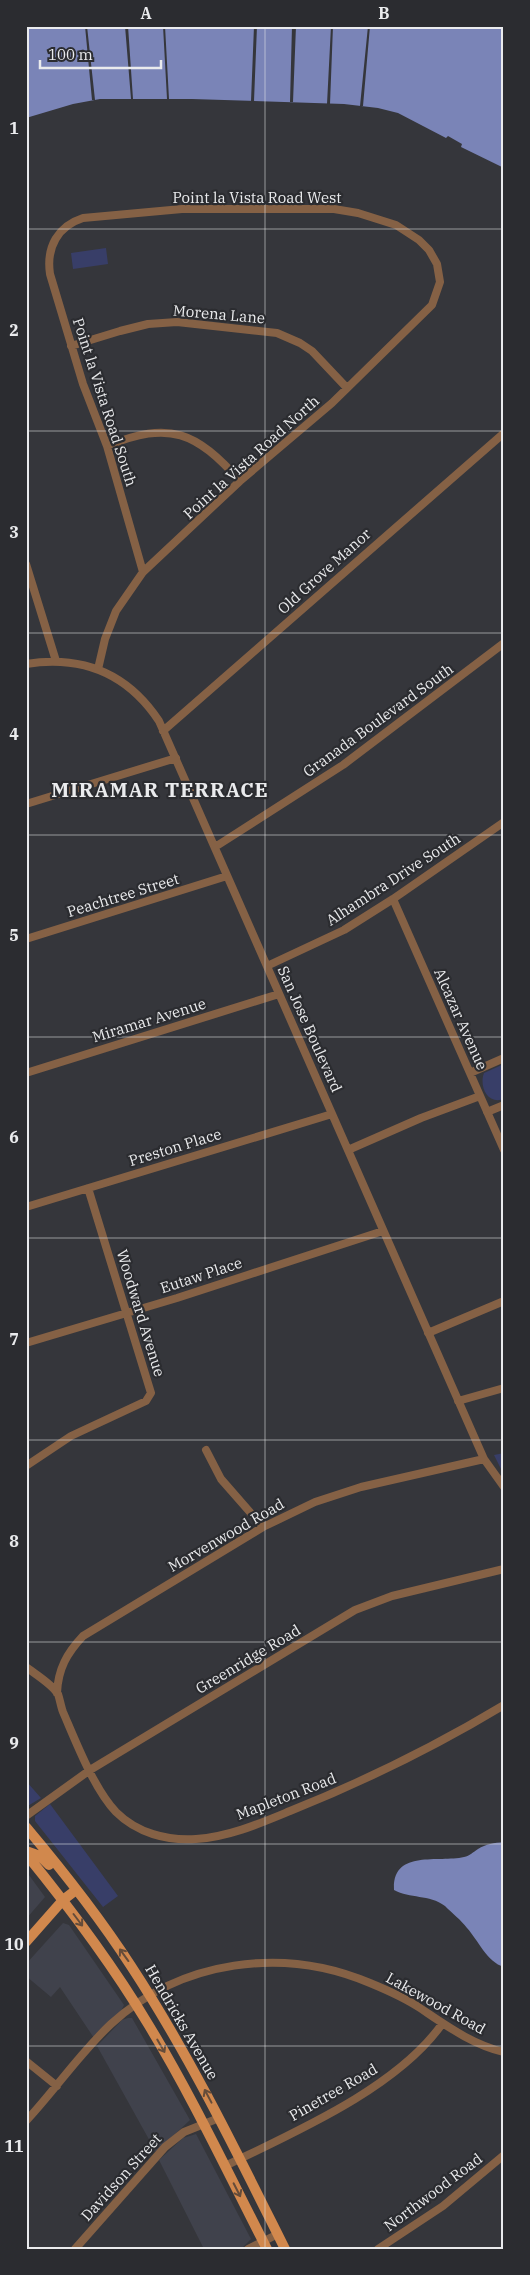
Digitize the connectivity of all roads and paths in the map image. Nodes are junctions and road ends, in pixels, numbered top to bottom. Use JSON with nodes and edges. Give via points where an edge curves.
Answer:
{"nodes":[{"id":1,"x":54,"y":240,"type":"joint"},
{"id":2,"x":439,"y":277,"type":"joint"},
{"id":3,"x":71,"y":346,"type":"junction"},
{"id":4,"x":347,"y":388,"type":"junction"},
{"id":5,"x":504,"y":433,"type":"edge"},
{"id":6,"x":107,"y":446,"type":"junction"},
{"id":7,"x":240,"y":481,"type":"junction"},
{"id":8,"x":26,"y":564,"type":"edge"},
{"id":9,"x":143,"y":572,"type":"junction"},
{"id":10,"x":504,"y":643,"type":"edge"},
{"id":11,"x":56,"y":661,"type":"junction"},
{"id":12,"x":26,"y":664,"type":"edge"},
{"id":13,"x":98,"y":669,"type":"junction"},
{"id":14,"x":163,"y":731,"type":"junction"},
{"id":15,"x":176,"y":758,"type":"junction"},
{"id":16,"x":26,"y":804,"type":"edge"},
{"id":17,"x":504,"y":822,"type":"edge"},
{"id":18,"x":215,"y":847,"type":"junction"},
{"id":19,"x":227,"y":876,"type":"junction"},
{"id":20,"x":393,"y":899,"type":"junction"},
{"id":21,"x":26,"y":939,"type":"edge"},
{"id":22,"x":267,"y":966,"type":"junction"},
{"id":23,"x":279,"y":994,"type":"junction"},
{"id":24,"x":504,"y":1058,"type":"edge"},
{"id":25,"x":26,"y":1073,"type":"edge"},
{"id":26,"x":470,"y":1073,"type":"junction"},
{"id":27,"x":480,"y":1096,"type":"junction"},
{"id":28,"x":504,"y":1105,"type":"edge"},
{"id":29,"x":487,"y":1112,"type":"junction"},
{"id":30,"x":332,"y":1114,"type":"junction"},
{"id":31,"x":348,"y":1150,"type":"junction"},
{"id":32,"x":504,"y":1150,"type":"edge"},
{"id":33,"x":88,"y":1188,"type":"junction"},
{"id":34,"x":26,"y":1207,"type":"edge"},
{"id":35,"x":383,"y":1231,"type":"junction"},
{"id":36,"x":504,"y":1301,"type":"edge"},
{"id":37,"x":125,"y":1313,"type":"junction"},
{"id":38,"x":428,"y":1333,"type":"junction"},
{"id":39,"x":26,"y":1343,"type":"edge"},
{"id":40,"x":504,"y":1388,"type":"edge"},
{"id":41,"x":458,"y":1401,"type":"junction"},
{"id":42,"x":206,"y":1450,"type":"dead end"},
{"id":43,"x":484,"y":1459,"type":"junction"},
{"id":44,"x":26,"y":1466,"type":"edge"},
{"id":45,"x":504,"y":1487,"type":"edge"},
{"id":46,"x":263,"y":1527,"type":"junction"},
{"id":47,"x":504,"y":1569,"type":"edge"},
{"id":48,"x":26,"y":1667,"type":"edge"},
{"id":49,"x":57,"y":1693,"type":"junction"},
{"id":50,"x":504,"y":1704,"type":"edge"},
{"id":51,"x":90,"y":1770,"type":"junction"},
{"id":52,"x":26,"y":1816,"type":"edge"},
{"id":53,"x":26,"y":1827,"type":"edge"},
{"id":54,"x":26,"y":1852,"type":"edge"},
{"id":55,"x":74,"y":1886,"type":"junction"},
{"id":56,"x":63,"y":1900,"type":"junction"},
{"id":57,"x":26,"y":1942,"type":"edge"},
{"id":58,"x":150,"y":1996,"type":"junction"},
{"id":59,"x":136,"y":2004,"type":"junction"},
{"id":60,"x":442,"y":2024,"type":"junction"},
{"id":61,"x":504,"y":2052,"type":"edge"},
{"id":62,"x":26,"y":2061,"type":"edge"},
{"id":63,"x":57,"y":2086,"type":"junction"},
{"id":64,"x":219,"y":2118,"type":"junction"},
{"id":65,"x":26,"y":2121,"type":"edge"},
{"id":66,"x":204,"y":2124,"type":"junction"},
{"id":67,"x":504,"y":2155,"type":"edge"},
{"id":68,"x":239,"y":2159,"type":"junction"},
{"id":69,"x":225,"y":2166,"type":"junction"},
{"id":70,"x":278,"y":2234,"type":"junction"},
{"id":71,"x":265,"y":2245,"type":"edge"},
{"id":72,"x":75,"y":2249,"type":"edge"},
{"id":73,"x":248,"y":2249,"type":"edge"},
{"id":74,"x":285,"y":2249,"type":"edge"},
{"id":75,"x":378,"y":2249,"type":"edge"}],
"edges":[{"from":1,"to":2,"type":"street","name":"Point la Vista Road West","via":[[65,227],[84,218],[182,209],[338,209],[385,220],[403,229],[429,250],[437,264]]},
{"from":1,"to":3,"type":"street","name":"Point la Vista Road South","via":[[49,256],[50,274]]},
{"from":2,"to":4,"type":"street","name":"Point la Vista Road North","via":[[436,298],[425,313]]},
{"from":3,"to":4,"type":"street","name":"Morena Lane","via":[[148,324],[177,322],[277,333],[312,351]]},
{"from":3,"to":6,"type":"street","name":"Point la Vista Road South"},
{"from":4,"to":7,"type":"street","name":"Point la Vista Road North"},
{"from":5,"to":14,"type":"street","name":"Old Grove Manor"},
{"from":6,"to":7,"type":"street","via":[[146,433],[183,435],[207,447]]},
{"from":6,"to":9,"type":"street","name":"Point la Vista Road South"},
{"from":7,"to":9,"type":"street","name":"Point la Vista Road North"},
{"from":8,"to":11,"type":"street"},
{"from":9,"to":13,"type":"street","name":"Point la Vista Road North","via":[[116,611]]},
{"from":10,"to":18,"type":"street","name":"Granada Boulevard South","via":[[344,765]]},
{"from":11,"to":12,"type":"street","name":"San Jose Boulevard"},
{"from":11,"to":13,"type":"street","name":"San Jose Boulevard"},
{"from":13,"to":14,"type":"street","name":"San Jose Boulevard","via":[[116,677],[140,697]]},
{"from":14,"to":15,"type":"street","name":"San Jose Boulevard"},
{"from":15,"to":16,"type":"street"},
{"from":15,"to":18,"type":"street","name":"San Jose Boulevard"},
{"from":17,"to":20,"type":"street","name":"Alhambra Drive South"},
{"from":18,"to":19,"type":"street","name":"San Jose Boulevard"},
{"from":19,"to":21,"type":"street","name":"Peachtree Street"},
{"from":19,"to":22,"type":"street","name":"San Jose Boulevard"},
{"from":20,"to":22,"type":"street","name":"Alhambra Drive South","via":[[328,939]]},
{"from":20,"to":26,"type":"street","name":"Alcazar Avenue"},
{"from":22,"to":23,"type":"street","name":"San Jose Boulevard"},
{"from":23,"to":25,"type":"street","name":"Miramar Avenue"},
{"from":23,"to":30,"type":"street","name":"San Jose Boulevard"},
{"from":24,"to":26,"type":"street"},
{"from":26,"to":27,"type":"street","name":"Alcazar Avenue"},
{"from":27,"to":29,"type":"street","name":"Alcazar Avenue"},
{"from":27,"to":31,"type":"street"},
{"from":28,"to":29,"type":"street"},
{"from":29,"to":32,"type":"street","name":"Alcazar Avenue"},
{"from":30,"to":31,"type":"street","name":"San Jose Boulevard"},
{"from":30,"to":33,"type":"street","name":"Preston Place"},
{"from":31,"to":35,"type":"street","name":"San Jose Boulevard"},
{"from":33,"to":34,"type":"street","name":"Preston Place"},
{"from":33,"to":37,"type":"street","name":"Woodward Avenue"},
{"from":35,"to":37,"type":"street","name":"Eutaw Place"},
{"from":35,"to":38,"type":"street","name":"San Jose Boulevard"},
{"from":36,"to":38,"type":"street"},
{"from":37,"to":39,"type":"street","name":"Eutaw Place"},
{"from":37,"to":44,"type":"street","name":"Woodward Avenue","via":[[151,1393],[146,1401],[71,1436]]},
{"from":38,"to":41,"type":"street","name":"San Jose Boulevard"},
{"from":40,"to":41,"type":"street"},
{"from":41,"to":43,"type":"street","name":"San Jose Boulevard"},
{"from":42,"to":46,"type":"street","via":[[221,1479]]},
{"from":43,"to":45,"type":"street","name":"San Jose Boulevard"},
{"from":43,"to":46,"type":"street","name":"Morvenwood Road","via":[[361,1487],[315,1502]]},
{"from":46,"to":49,"type":"street","name":"Morvenwood Road","via":[[83,1636],[63,1663]]},
{"from":47,"to":51,"type":"street","name":"Greenridge Road","via":[[392,1596],[355,1610]]},
{"from":48,"to":49,"type":"street"},
{"from":49,"to":51,"type":"street","name":"Mapleton Road"},
{"from":50,"to":51,"type":"street","name":"Mapleton Road","via":[[405,1760],[334,1793],[215,1837],[176,1839],[141,1830],[116,1812]]},
{"from":51,"to":52,"type":"street","name":"Greenridge Road"},
{"from":53,"to":55,"type":"main road","name":"Hendricks Avenue"},
{"from":54,"to":55,"type":"main road","via":[[40,1856]]},
{"from":54,"to":56,"type":"main road","name":"Hendricks Avenue"},
{"from":55,"to":56,"type":"main road"},
{"from":58,"to":55,"type":"main road","name":"Hendricks Avenue","one_way":true},
{"from":56,"to":57,"type":"main road"},
{"from":56,"to":59,"type":"main road","name":"Hendricks Avenue","one_way":true},
{"from":58,"to":59,"type":"street","name":"Lakewood Road"},
{"from":58,"to":60,"type":"street","name":"Lakewood Road","via":[[186,1978],[217,1968],[246,1963],[288,1964],[337,1972],[369,1983],[408,2001]]},
{"from":64,"to":58,"type":"main road","name":"Hendricks Avenue","one_way":true},
{"from":59,"to":63,"type":"street","name":"Lakewood Road","via":[[110,2026]]},
{"from":59,"to":66,"type":"main road","name":"Hendricks Avenue","one_way":true},
{"from":60,"to":61,"type":"street","name":"Lakewood Road"},
{"from":60,"to":68,"type":"street","name":"Pinetree Road","via":[[422,2047],[386,2078],[332,2111]]},
{"from":62,"to":63,"type":"street"},
{"from":63,"to":65,"type":"street","name":"Lakewood Road"},
{"from":64,"to":66,"type":"street","name":"Davidson Street"},
{"from":64,"to":68,"type":"main road","name":"Hendricks Avenue"},
{"from":66,"to":69,"type":"main road","name":"Hendricks Avenue"},
{"from":66,"to":72,"type":"street","name":"Davidson Street","via":[[184,2132],[165,2147]]},
{"from":67,"to":75,"type":"street","name":"Northwood Road","via":[[443,2206]]},
{"from":68,"to":69,"type":"street","name":"Pinetree Road"},
{"from":68,"to":70,"type":"main road","name":"Hendricks Avenue"},
{"from":69,"to":71,"type":"main road","name":"Hendricks Avenue","one_way":true},
{"from":70,"to":71,"type":"street"},
{"from":70,"to":74,"type":"main road","name":"Hendricks Avenue"},
{"from":71,"to":73,"type":"street"}]}
